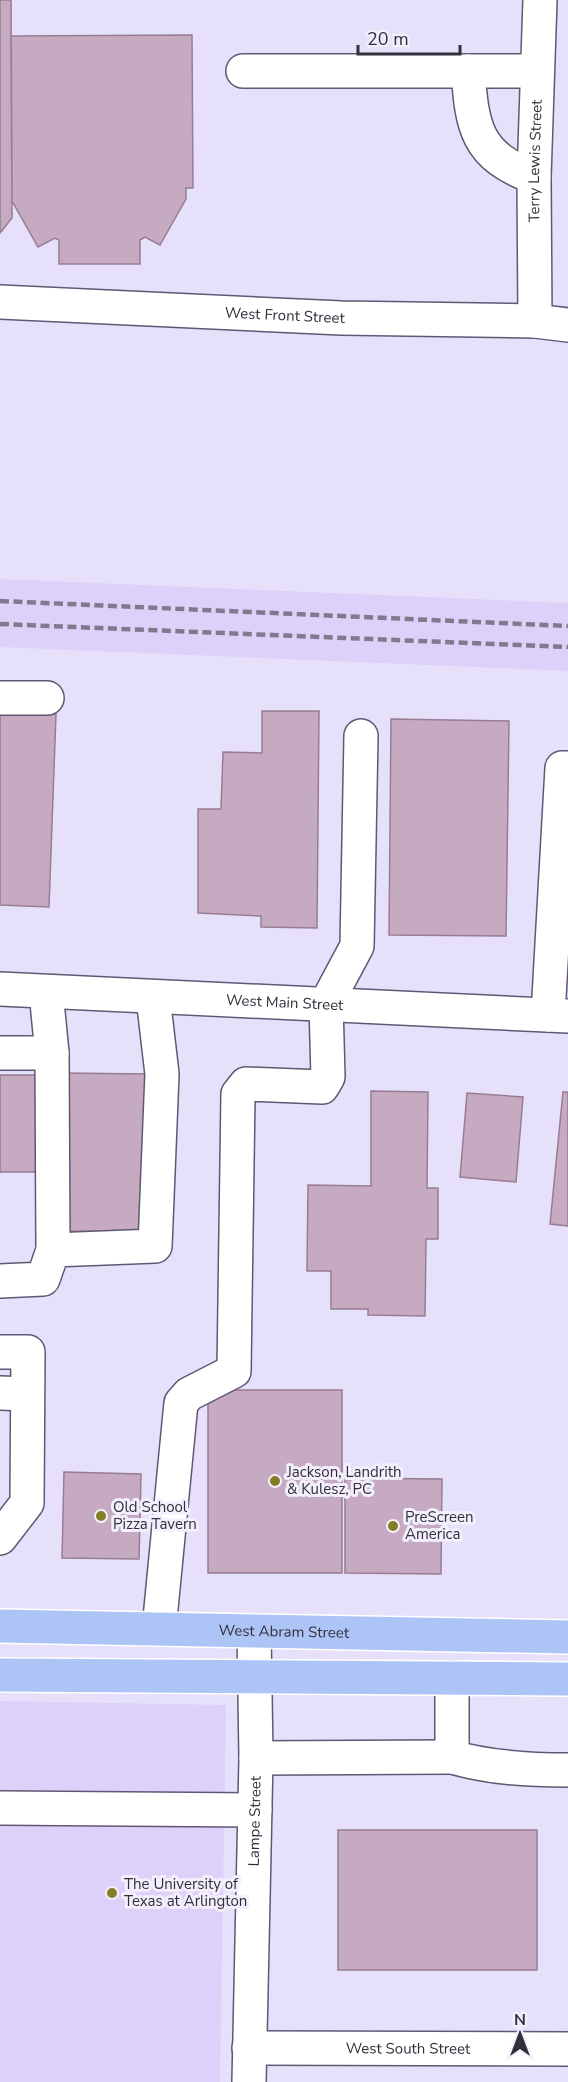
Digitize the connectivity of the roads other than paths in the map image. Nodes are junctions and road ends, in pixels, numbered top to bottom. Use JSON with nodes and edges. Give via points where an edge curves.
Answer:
{"nodes":[{"id":1,"x":540,"y":0,"type":"edge"},
{"id":2,"x":243,"y":71,"type":"dead end"},
{"id":3,"x":468,"y":71,"type":"junction"},
{"id":4,"x":537,"y":71,"type":"junction"},
{"id":5,"x":534,"y":177,"type":"junction"},
{"id":6,"x":0,"y":302,"type":"edge"},
{"id":7,"x":535,"y":321,"type":"junction"},
{"id":8,"x":568,"y":325,"type":"edge"},
{"id":9,"x":0,"y":698,"type":"edge"},
{"id":10,"x":47,"y":698,"type":"dead end"},
{"id":11,"x":362,"y":736,"type":"dead end"},
{"id":12,"x":568,"y":768,"type":"edge"},
{"id":13,"x":0,"y":989,"type":"edge"},
{"id":14,"x":46,"y":992,"type":"junction"},
{"id":15,"x":153,"y":997,"type":"junction"},
{"id":16,"x":326,"y":1004,"type":"junction"},
{"id":17,"x":558,"y":1015,"type":"edge"},
{"id":18,"x":0,"y":1053,"type":"edge"},
{"id":19,"x":52,"y":1053,"type":"junction"},
{"id":20,"x":53,"y":1250,"type":"junction"},
{"id":21,"x":0,"y":1281,"type":"edge"},
{"id":22,"x":0,"y":1352,"type":"edge"},
{"id":23,"x":14,"y":1394,"type":"edge"},
{"id":24,"x":0,"y":1538,"type":"edge"},
{"id":25,"x":0,"y":1626,"type":"edge"},
{"id":26,"x":159,"y":1629,"type":"junction"},
{"id":27,"x":254,"y":1631,"type":"junction"},
{"id":28,"x":568,"y":1637,"type":"edge"},
{"id":29,"x":0,"y":1675,"type":"edge"},
{"id":30,"x":255,"y":1677,"type":"junction"},
{"id":31,"x":452,"y":1678,"type":"junction"},
{"id":32,"x":568,"y":1679,"type":"edge"},
{"id":33,"x":452,"y":1757,"type":"junction"},
{"id":34,"x":256,"y":1758,"type":"junction"},
{"id":35,"x":568,"y":1770,"type":"edge"},
{"id":36,"x":0,"y":1808,"type":"edge"},
{"id":37,"x":255,"y":1810,"type":"junction"},
{"id":38,"x":249,"y":2048,"type":"junction"},
{"id":39,"x":568,"y":2049,"type":"edge"},
{"id":40,"x":249,"y":2082,"type":"edge"}],
"edges":[{"from":1,"to":4,"type":"street","name":"Terry Lewis Street"},
{"from":2,"to":3,"type":"street"},
{"from":3,"to":4,"type":"street"},
{"from":3,"to":5,"type":"street","via":[[475,128],[499,161]]},
{"from":4,"to":5,"type":"street","name":"Terry Lewis Street"},
{"from":5,"to":7,"type":"street","name":"Terry Lewis Street"},
{"from":6,"to":7,"type":"street","name":"West Front Street","via":[[341,318]]},
{"from":7,"to":8,"type":"street","name":"West Front Street"},
{"from":9,"to":10,"type":"street"},
{"from":11,"to":16,"type":"street","via":[[357,946]]},
{"from":12,"to":17,"type":"street","via":[[562,768]]},
{"from":13,"to":14,"type":"street","name":"West Main Street"},
{"from":14,"to":15,"type":"street","name":"West Main Street"},
{"from":14,"to":19,"type":"street"},
{"from":15,"to":16,"type":"street","name":"West Main Street"},
{"from":15,"to":20,"type":"street","via":[[162,1074],[155,1246]]},
{"from":16,"to":17,"type":"street","name":"West Main Street"},
{"from":16,"to":26,"type":"street","via":[[328,1077],[322,1087],[246,1084],[238,1094],[234,1371],[189,1394],[181,1403]]},
{"from":18,"to":19,"type":"street"},
{"from":19,"to":20,"type":"street"},
{"from":20,"to":21,"type":"street","via":[[43,1279]]},
{"from":22,"to":23,"type":"street","via":[[28,1352]]},
{"from":23,"to":24,"type":"street","via":[[27,1503]]},
{"from":25,"to":26,"type":"main road","name":"West Abram Street"},
{"from":26,"to":27,"type":"main road","name":"West Abram Street"},
{"from":27,"to":28,"type":"main road","name":"West Abram Street"},
{"from":27,"to":30,"type":"street","name":"Lampe Street"},
{"from":29,"to":30,"type":"main road"},
{"from":30,"to":31,"type":"main road"},
{"from":30,"to":34,"type":"street","name":"Lampe Street"},
{"from":31,"to":32,"type":"main road"},
{"from":31,"to":33,"type":"street"},
{"from":33,"to":34,"type":"street"},
{"from":33,"to":35,"type":"street","via":[[532,1770]]},
{"from":34,"to":37,"type":"street","name":"Lampe Street"},
{"from":36,"to":37,"type":"street"},
{"from":37,"to":38,"type":"street","name":"Lampe Street"},
{"from":38,"to":39,"type":"street","name":"West South Street"},
{"from":38,"to":40,"type":"street","name":"Lampe Street"}]}
